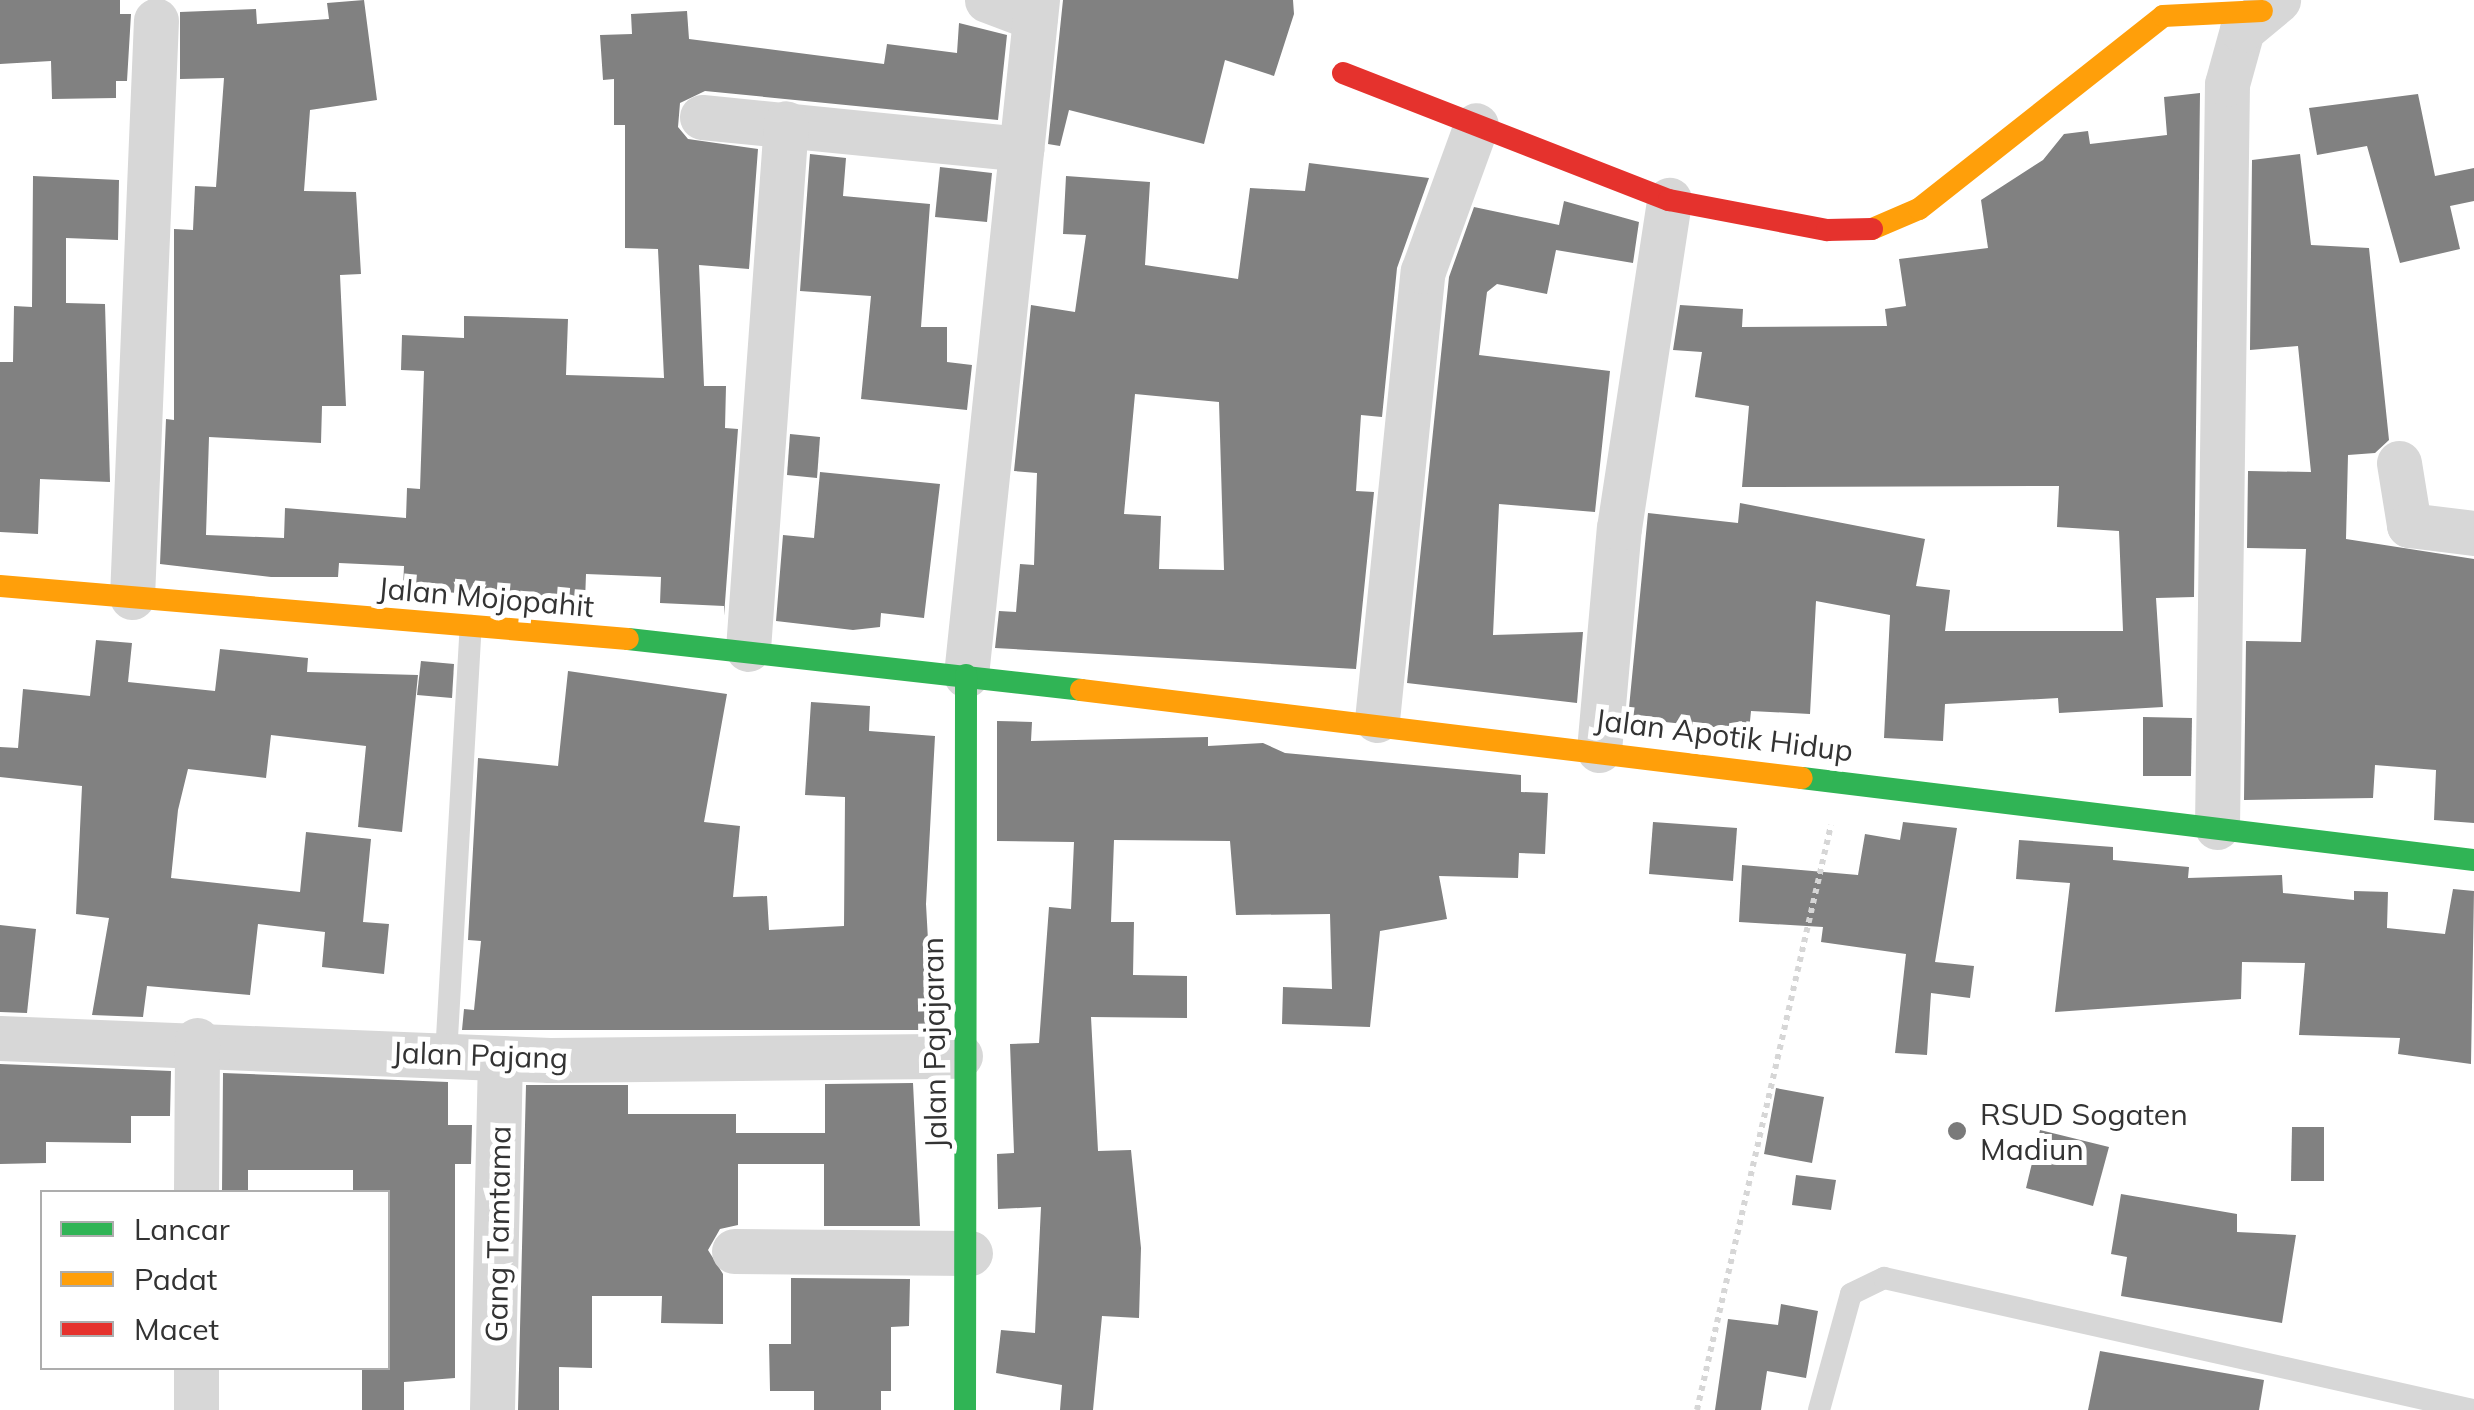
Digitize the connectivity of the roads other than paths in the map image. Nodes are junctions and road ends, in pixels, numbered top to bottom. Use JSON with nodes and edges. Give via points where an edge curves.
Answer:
{"nodes":[{"id":1,"x":987,"y":0,"type":"edge"},
{"id":2,"x":2270,"y":5,"type":"edge"},
{"id":3,"x":1036,"y":9,"type":"edge"},
{"id":4,"x":156,"y":20,"type":"dead end"},
{"id":5,"x":1343,"y":73,"type":"dead end"},
{"id":6,"x":702,"y":118,"type":"dead end"},
{"id":7,"x":786,"y":122,"type":"junction"},
{"id":8,"x":1476,"y":125,"type":"junction"},
{"id":9,"x":1021,"y":149,"type":"junction"},
{"id":10,"x":1669,"y":200,"type":"junction"},
{"id":11,"x":2399,"y":462,"type":"dead end"},
{"id":12,"x":2474,"y":533,"type":"edge"},
{"id":13,"x":0,"y":586,"type":"edge"},
{"id":14,"x":132,"y":597,"type":"junction"},
{"id":15,"x":471,"y":626,"type":"junction"},
{"id":16,"x":748,"y":649,"type":"junction"},
{"id":17,"x":966,"y":675,"type":"junction"},
{"id":18,"x":1377,"y":720,"type":"junction"},
{"id":19,"x":1599,"y":750,"type":"junction"},
{"id":20,"x":2217,"y":827,"type":"junction"},
{"id":21,"x":2474,"y":860,"type":"edge"},
{"id":22,"x":0,"y":1038,"type":"edge"},
{"id":23,"x":197,"y":1040,"type":"junction"},
{"id":24,"x":446,"y":1055,"type":"junction"},
{"id":25,"x":960,"y":1056,"type":"junction"},
{"id":26,"x":500,"y":1058,"type":"junction"},
{"id":27,"x":196,"y":1190,"type":"edge"},
{"id":28,"x":734,"y":1250,"type":"dead end"},
{"id":29,"x":970,"y":1253,"type":"junction"},
{"id":30,"x":196,"y":1370,"type":"edge"},
{"id":31,"x":196,"y":1410,"type":"edge"},
{"id":32,"x":492,"y":1410,"type":"edge"},
{"id":33,"x":964,"y":1410,"type":"edge"},
{"id":34,"x":1819,"y":1410,"type":"edge"},
{"id":35,"x":2473,"y":1410,"type":"edge"}],
"edges":[{"from":1,"to":3,"type":"street"},
{"from":2,"to":10,"type":"street","via":[[2164,16],[1919,209],[1874,229],[1827,230]]},
{"from":2,"to":20,"type":"street","via":[[2236,42],[2226,84]]},
{"from":3,"to":9,"type":"street"},
{"from":4,"to":14,"type":"street"},
{"from":5,"to":8,"type":"street"},
{"from":6,"to":7,"type":"street"},
{"from":7,"to":9,"type":"street"},
{"from":7,"to":16,"type":"street"},
{"from":8,"to":10,"type":"street"},
{"from":8,"to":18,"type":"street","via":[[1422,272]]},
{"from":9,"to":17,"type":"street"},
{"from":10,"to":19,"type":"street","via":[[1619,528]]},
{"from":11,"to":12,"type":"street","via":[[2409,525]]},
{"from":13,"to":14,"type":"street","name":"Jalan Mojopahit"},
{"from":14,"to":15,"type":"street","name":"Jalan Mojopahit"},
{"from":15,"to":16,"type":"street","name":"Jalan Mojopahit"},
{"from":15,"to":24,"type":"lane"},
{"from":16,"to":17,"type":"street","name":"Jalan Mojopahit"},
{"from":17,"to":18,"type":"street","name":"Jalan Apotik Hidup"},
{"from":17,"to":25,"type":"street","name":"Jalan Pajajaran"},
{"from":18,"to":19,"type":"street","name":"Jalan Apotik Hidup"},
{"from":19,"to":20,"type":"street","name":"Jalan Apotik Hidup"},
{"from":20,"to":21,"type":"street","name":"Jalan Apotik Hidup"},
{"from":22,"to":23,"type":"street","name":"Jalan Pajang"},
{"from":23,"to":24,"type":"street","name":"Jalan Pajang"},
{"from":23,"to":27,"type":"street"},
{"from":24,"to":26,"type":"street","name":"Jalan Pajang"},
{"from":25,"to":26,"type":"street","name":"Jalan Pajang"},
{"from":25,"to":29,"type":"street","name":"Jalan Pajajaran"},
{"from":26,"to":32,"type":"street","name":"Gang Tamtama"},
{"from":28,"to":29,"type":"street"},
{"from":29,"to":33,"type":"street","name":"Jalan Pajajaran"},
{"from":30,"to":31,"type":"street"},
{"from":34,"to":35,"type":"lane","via":[[1851,1294],[1884,1278]]}]}
